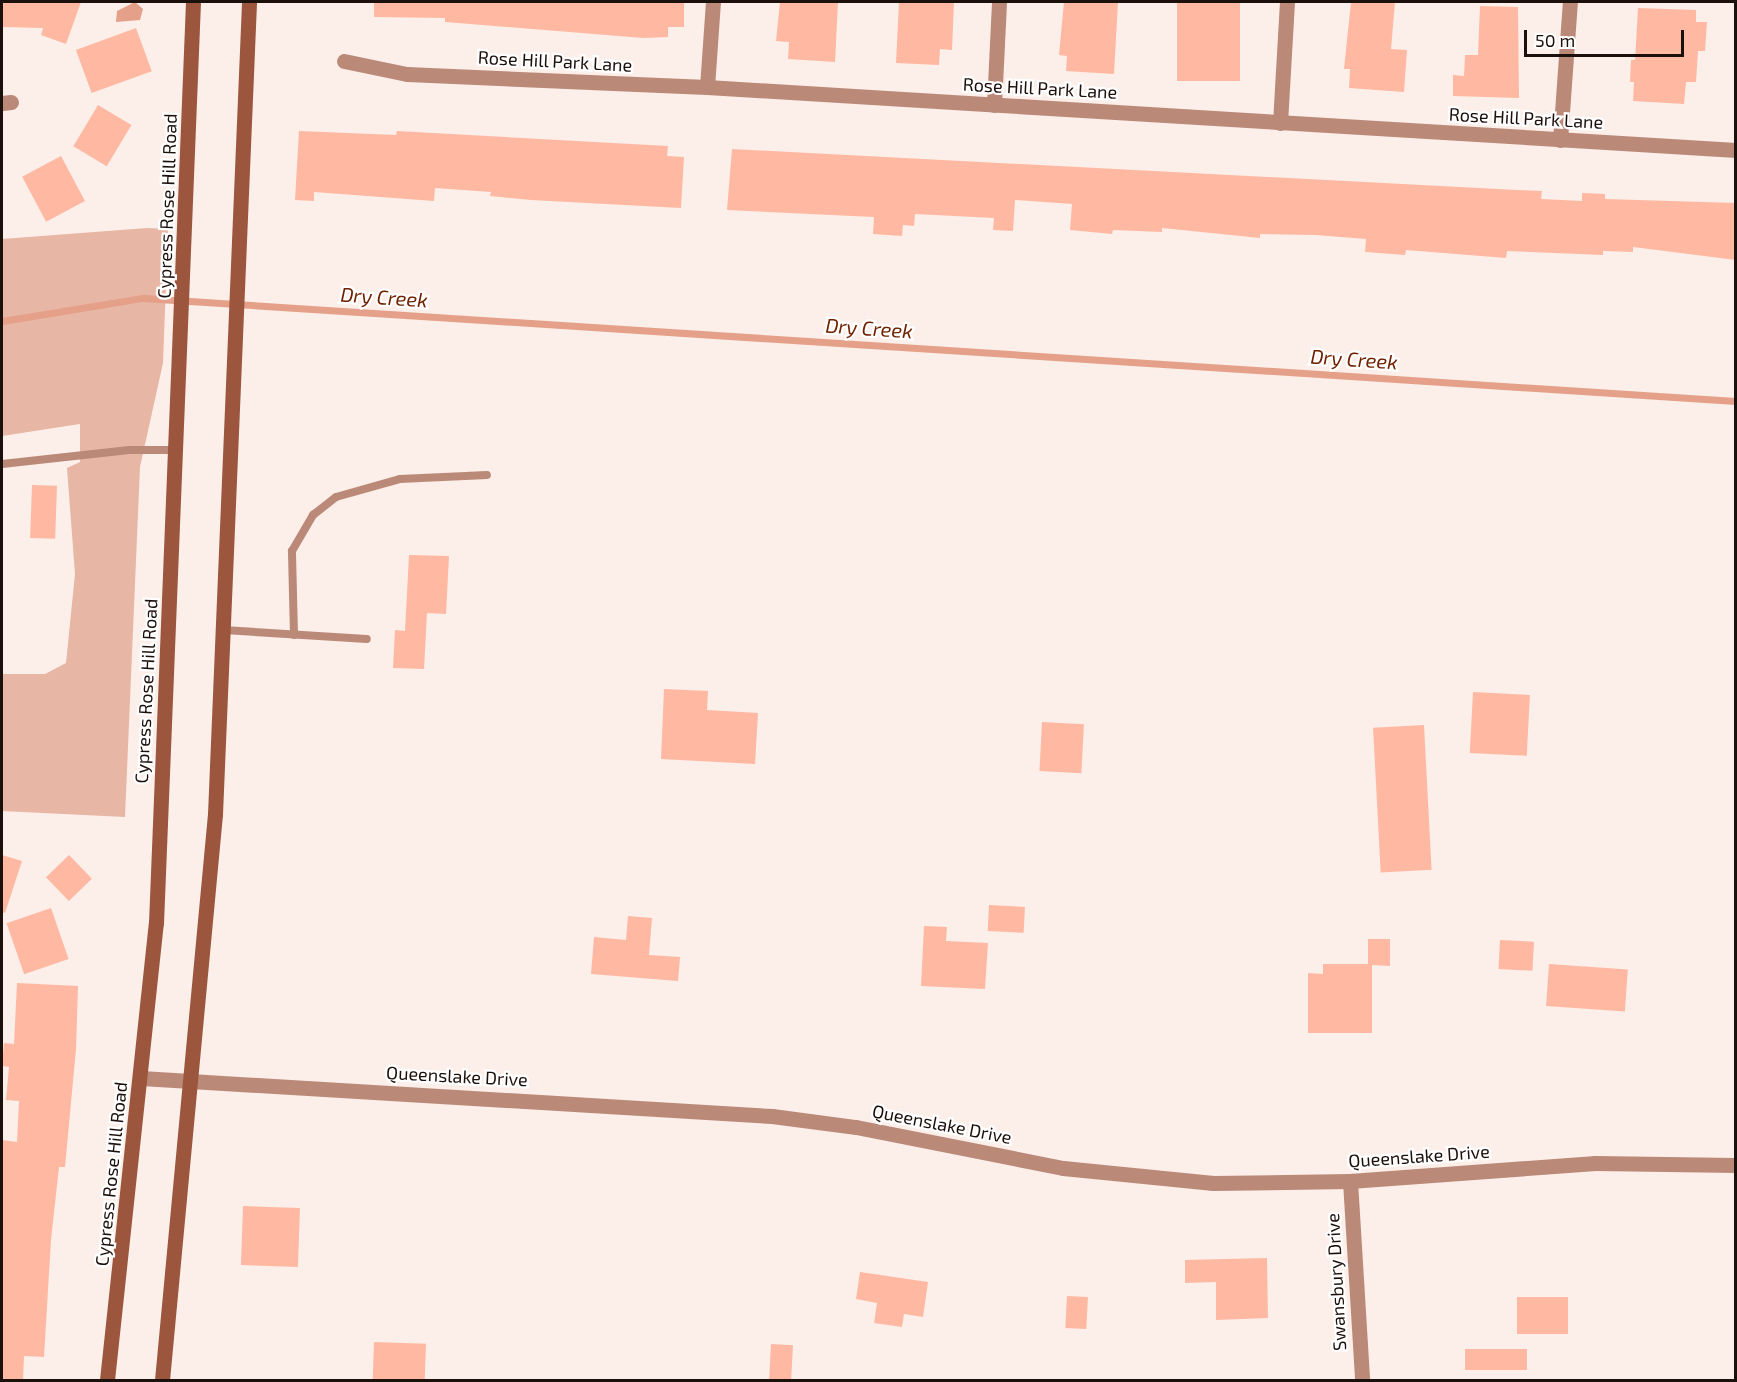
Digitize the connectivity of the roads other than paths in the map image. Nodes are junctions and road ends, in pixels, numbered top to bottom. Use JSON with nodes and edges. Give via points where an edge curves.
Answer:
{"nodes":[{"id":1,"x":193,"y":2,"type":"edge"},
{"id":2,"x":249,"y":2,"type":"edge"},
{"id":3,"x":713,"y":2,"type":"edge"},
{"id":4,"x":999,"y":2,"type":"edge"},
{"id":5,"x":1287,"y":2,"type":"edge"},
{"id":6,"x":1570,"y":2,"type":"edge"},
{"id":7,"x":344,"y":61,"type":"dead end"},
{"id":8,"x":707,"y":87,"type":"junction"},
{"id":9,"x":994,"y":105,"type":"junction"},
{"id":10,"x":1280,"y":123,"type":"junction"},
{"id":11,"x":1560,"y":140,"type":"junction"},
{"id":12,"x":1736,"y":150,"type":"edge"},
{"id":13,"x":177,"y":450,"type":"junction"},
{"id":14,"x":2,"y":464,"type":"edge"},
{"id":15,"x":487,"y":475,"type":"dead end"},
{"id":16,"x":224,"y":630,"type":"junction"},
{"id":17,"x":294,"y":635,"type":"junction"},
{"id":18,"x":367,"y":639,"type":"dead end"},
{"id":19,"x":141,"y":1078,"type":"junction"},
{"id":20,"x":188,"y":1081,"type":"junction"},
{"id":21,"x":1736,"y":1165,"type":"edge"},
{"id":22,"x":1350,"y":1181,"type":"junction"},
{"id":23,"x":107,"y":1380,"type":"edge"},
{"id":24,"x":162,"y":1380,"type":"edge"},
{"id":25,"x":1362,"y":1380,"type":"edge"}],
"edges":[{"from":1,"to":13,"type":"main road","name":"Cypress Rose Hill Road"},
{"from":2,"to":16,"type":"main road"},
{"from":3,"to":8,"type":"street"},
{"from":4,"to":9,"type":"street"},
{"from":5,"to":10,"type":"street"},
{"from":6,"to":11,"type":"street"},
{"from":7,"to":8,"type":"street","name":"Rose Hill Park Lane","via":[[407,74]]},
{"from":8,"to":9,"type":"street","name":"Rose Hill Park Lane"},
{"from":9,"to":10,"type":"street","name":"Rose Hill Park Lane"},
{"from":10,"to":11,"type":"street","name":"Rose Hill Park Lane"},
{"from":11,"to":12,"type":"street","name":"Rose Hill Park Lane"},
{"from":13,"to":14,"type":"lane","via":[[129,450]]},
{"from":13,"to":19,"type":"main road","name":"Cypress Rose Hill Road","via":[[156,923]]},
{"from":15,"to":17,"type":"lane","via":[[400,479],[336,497],[313,515],[292,551]]},
{"from":16,"to":17,"type":"lane"},
{"from":16,"to":20,"type":"main road","via":[[215,814]]},
{"from":17,"to":18,"type":"lane"},
{"from":19,"to":20,"type":"street","name":"Queenslake Drive"},
{"from":19,"to":23,"type":"main road","name":"Cypress Rose Hill Road"},
{"from":20,"to":22,"type":"street","name":"Queenslake Drive","via":[[694,1108],[856,1127],[1063,1168],[1136,1178],[1213,1183]]},
{"from":20,"to":24,"type":"main road"},
{"from":21,"to":22,"type":"street","name":"Queenslake Drive","via":[[1595,1163]]},
{"from":22,"to":25,"type":"street","name":"Swansbury Drive"}]}
